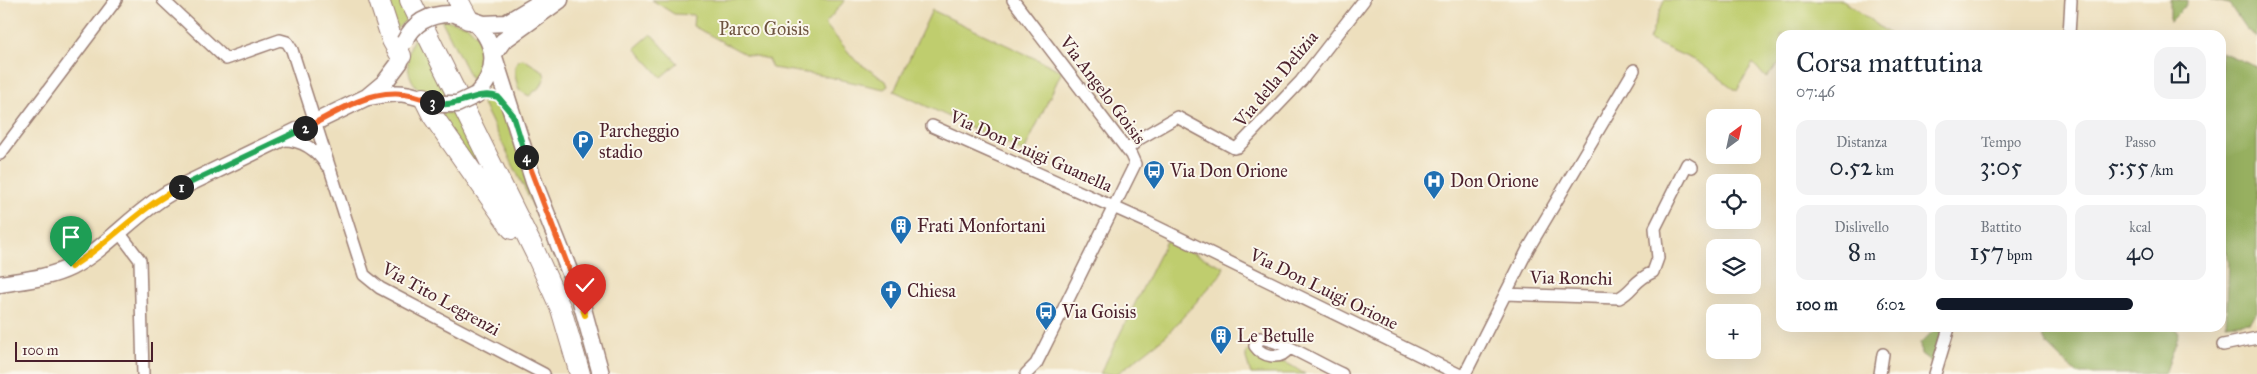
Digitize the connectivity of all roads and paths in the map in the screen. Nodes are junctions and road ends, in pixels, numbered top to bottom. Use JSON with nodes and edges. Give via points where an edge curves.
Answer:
{"nodes":[{"id":1,"x":116,"y":0,"type":"edge"},
{"id":2,"x":163,"y":0,"type":"edge"},
{"id":3,"x":379,"y":0,"type":"edge"},
{"id":4,"x":410,"y":0,"type":"edge"},
{"id":5,"x":424,"y":0,"type":"edge"},
{"id":6,"x":544,"y":0,"type":"edge"},
{"id":7,"x":560,"y":0,"type":"edge"},
{"id":8,"x":1012,"y":0,"type":"edge"},
{"id":9,"x":1364,"y":0,"type":"edge"},
{"id":10,"x":2071,"y":0,"type":"edge"},
{"id":11,"x":462,"y":13,"type":"edge"},
{"id":12,"x":2069,"y":30,"type":"edge"},
{"id":13,"x":402,"y":53,"type":"junction"},
{"id":14,"x":493,"y":56,"type":"junction"},
{"id":15,"x":1634,"y":70,"type":"dead end"},
{"id":16,"x":476,"y":95,"type":"junction"},
{"id":17,"x":366,"y":97,"type":"junction"},
{"id":18,"x":427,"y":100,"type":"junction"},
{"id":19,"x":513,"y":115,"type":"junction"},
{"id":20,"x":317,"y":122,"type":"junction"},
{"id":21,"x":932,"y":126,"type":"dead end"},
{"id":22,"x":281,"y":140,"type":"junction"},
{"id":23,"x":1127,"y":150,"type":"junction"},
{"id":24,"x":0,"y":154,"type":"edge"},
{"id":25,"x":1692,"y":167,"type":"dead end"},
{"id":26,"x":332,"y":173,"type":"junction"},
{"id":27,"x":1115,"y":207,"type":"junction"},
{"id":28,"x":118,"y":231,"type":"junction"},
{"id":29,"x":0,"y":284,"type":"edge"},
{"id":30,"x":1506,"y":294,"type":"junction"},
{"id":31,"x":1948,"y":332,"type":"edge"},
{"id":32,"x":2257,"y":338,"type":"edge"},
{"id":33,"x":2223,"y":345,"type":"dead end"},
{"id":34,"x":1288,"y":349,"type":"dead end"},
{"id":35,"x":1882,"y":354,"type":"dead end"},
{"id":36,"x":143,"y":374,"type":"edge"},
{"id":37,"x":544,"y":374,"type":"edge"},
{"id":38,"x":571,"y":374,"type":"edge"},
{"id":39,"x":580,"y":374,"type":"edge"},
{"id":40,"x":589,"y":374,"type":"edge"},
{"id":41,"x":600,"y":374,"type":"edge"},
{"id":42,"x":1026,"y":374,"type":"edge"},
{"id":43,"x":1342,"y":374,"type":"edge"},
{"id":44,"x":1458,"y":374,"type":"edge"},
{"id":45,"x":1465,"y":374,"type":"edge"},
{"id":46,"x":1880,"y":374,"type":"edge"},
{"id":47,"x":1935,"y":374,"type":"edge"}],
"edges":[{"from":1,"to":24,"type":"street"},
{"from":2,"to":20,"type":"street","name":"Via Tito Legrenzi","via":[[226,59],[280,40],[287,42]]},
{"from":3,"to":13,"type":"highway","via":[[392,40]]},
{"from":4,"to":39,"type":"highway","via":[[535,252],[564,317]]},
{"from":5,"to":40,"type":"highway","via":[[547,247],[570,304]]},
{"from":6,"to":11,"type":"street","via":[[506,23],[484,24]]},
{"from":7,"to":14,"type":"street","via":[[503,41]]},
{"from":8,"to":23,"type":"street","name":"Via Angelo Goisis"},
{"from":9,"to":23,"type":"street","name":"Via della Delizia","via":[[1300,81],[1238,147],[1234,148],[1177,117],[1139,139]]},
{"from":10,"to":12,"type":"street"},
{"from":11,"to":13,"type":"street","bridge":true,"via":[[435,15],[423,20],[414,28]]},
{"from":11,"to":14,"type":"street","via":[[486,36]]},
{"from":13,"to":17,"type":"street","via":[[385,82]]},
{"from":13,"to":18,"type":"street","via":[[407,81]]},
{"from":14,"to":16,"type":"street","via":[[489,78]]},
{"from":14,"to":19,"type":"street"},
{"from":15,"to":30,"type":"street","name":"Via Ronchi","via":[[1528,249]]},
{"from":16,"to":18,"type":"street","bridge":true,"via":[[457,104]]},
{"from":16,"to":19,"type":"street","via":[[502,99]]},
{"from":17,"to":18,"type":"street","via":[[395,92]]},
{"from":17,"to":20,"type":"street"},
{"from":18,"to":38,"type":"highway","via":[[431,112],[513,231],[553,315]]},
{"from":19,"to":41,"type":"street","via":[[534,182],[580,298]]},
{"from":20,"to":22,"type":"street"},
{"from":20,"to":26,"type":"street","name":"Via Tito Legrenzi"},
{"from":21,"to":27,"type":"street","name":"Via Don Luigi Guanella"},
{"from":22,"to":26,"type":"street","name":"Via Tito Legrenzi","via":[[308,146]]},
{"from":22,"to":28,"type":"street","via":[[168,193]]},
{"from":23,"to":27,"type":"street","name":"Via Angelo Goisis","via":[[1134,167]]},
{"from":25,"to":30,"type":"street","name":"Via Ronchi","via":[[1687,164],[1655,228],[1658,258],[1653,272],[1641,278],[1627,294],[1610,298]]},
{"from":26,"to":37,"type":"street","name":"Via Tito Legrenzi","via":[[360,267],[370,281]]},
{"from":27,"to":42,"type":"street","name":"Via Angelo Goisis","via":[[1036,364]]},
{"from":27,"to":44,"type":"street","name":"Via Don Luigi Orione"},
{"from":28,"to":29,"type":"street","via":[[71,267]]},
{"from":28,"to":36,"type":"street","via":[[140,260]]},
{"from":30,"to":45,"type":"street","name":"Via Ronchi"},
{"from":31,"to":47,"type":"street"},
{"from":32,"to":33,"type":"street"},
{"from":34,"to":43,"type":"street"},
{"from":35,"to":46,"type":"street"}]}
